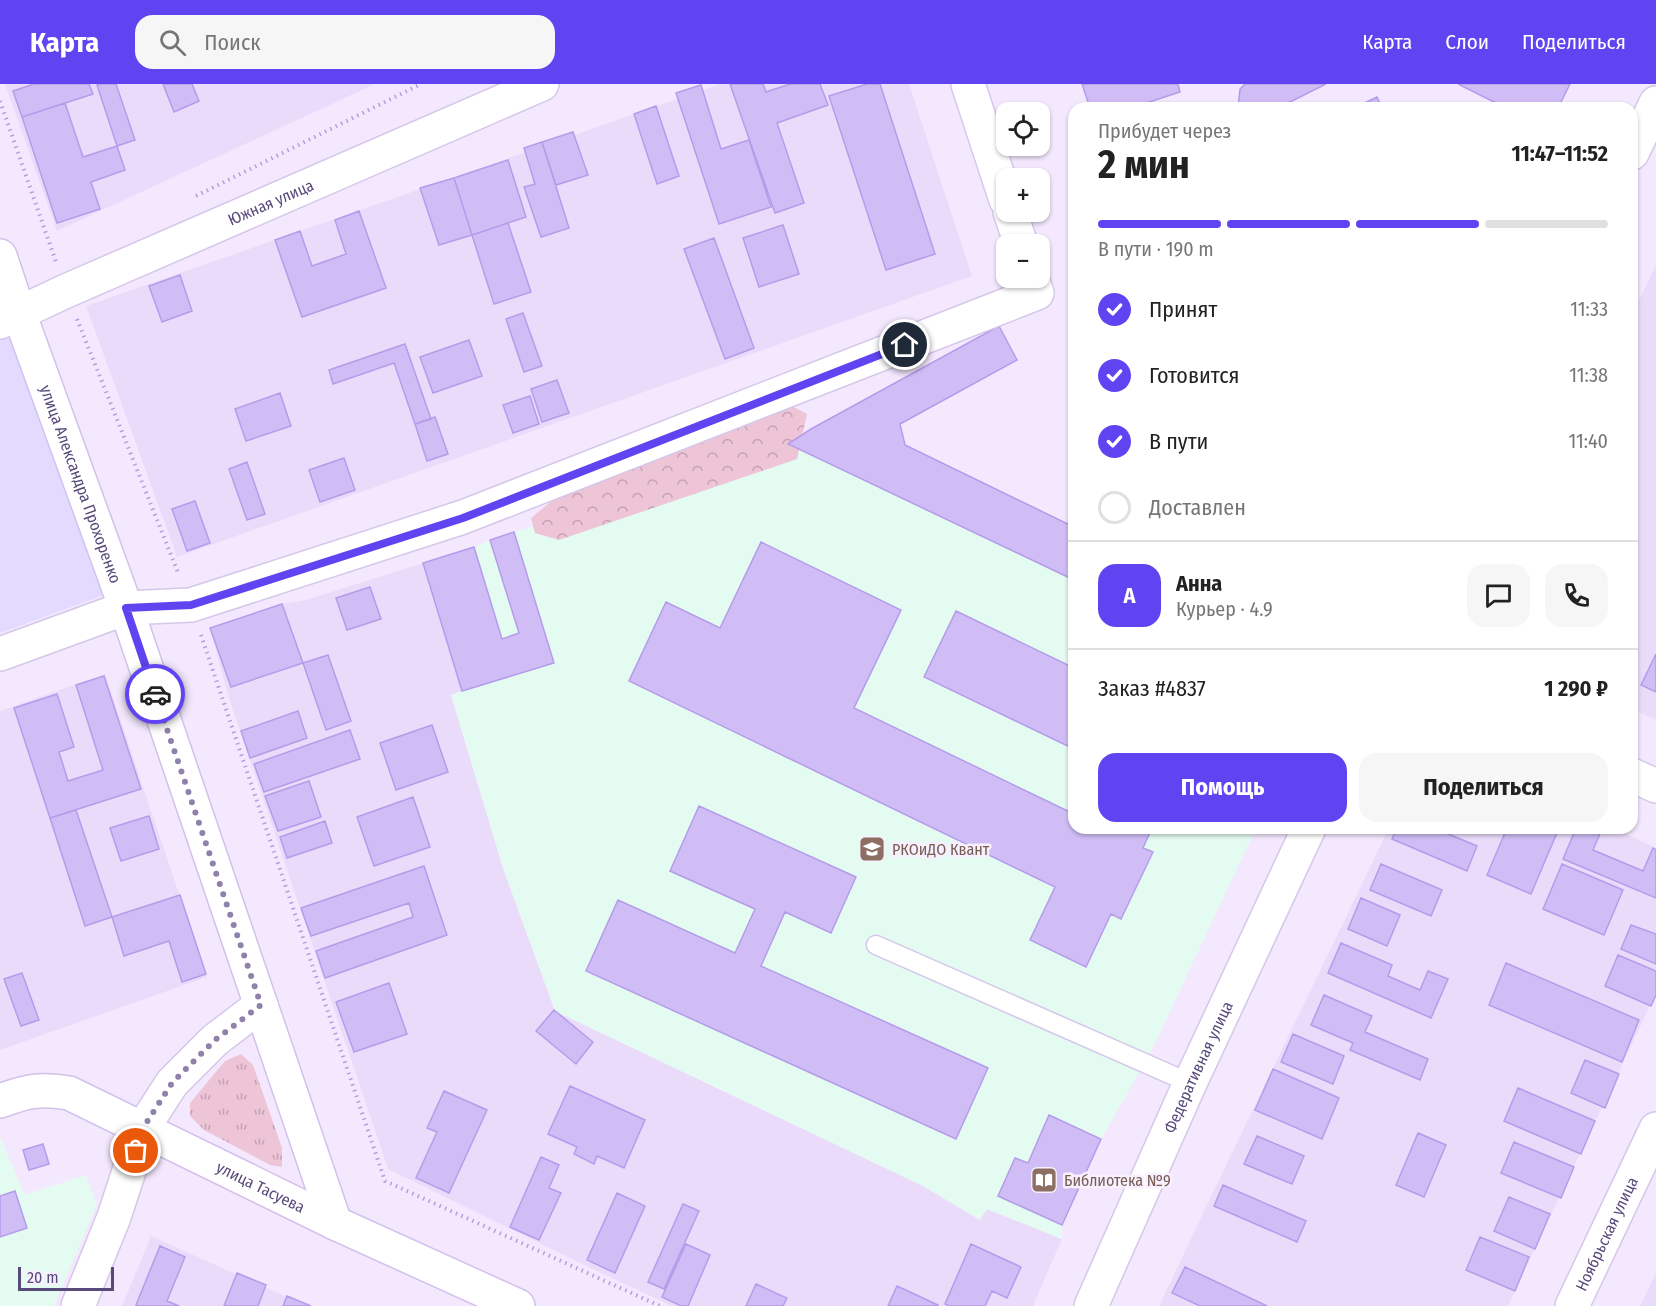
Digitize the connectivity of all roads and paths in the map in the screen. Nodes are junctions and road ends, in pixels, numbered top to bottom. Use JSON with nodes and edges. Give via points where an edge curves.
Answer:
{"nodes":[{"id":1,"x":421,"y":84,"type":"edge"},
{"id":2,"x":542,"y":84,"type":"edge"},
{"id":3,"x":968,"y":84,"type":"edge"},
{"id":4,"x":0,"y":101,"type":"edge"},
{"id":5,"x":1656,"y":103,"type":"edge"},
{"id":6,"x":1638,"y":140,"type":"edge"},
{"id":7,"x":996,"y":169,"type":"edge"},
{"id":8,"x":186,"y":201,"type":"dead end"},
{"id":9,"x":0,"y":256,"type":"edge"},
{"id":10,"x":1028,"y":288,"type":"edge"},
{"id":11,"x":66,"y":291,"type":"junction"},
{"id":12,"x":9,"y":317,"type":"edge"},
{"id":13,"x":191,"y":605,"type":"junction"},
{"id":14,"x":126,"y":608,"type":"junction"},
{"id":15,"x":0,"y":654,"type":"edge"},
{"id":16,"x":1638,"y":778,"type":"edge"},
{"id":17,"x":1656,"y":786,"type":"edge"},
{"id":18,"x":1306,"y":834,"type":"edge"},
{"id":19,"x":876,"y":945,"type":"dead end"},
{"id":20,"x":261,"y":1005,"type":"junction"},
{"id":21,"x":1190,"y":1083,"type":"junction"},
{"id":22,"x":0,"y":1101,"type":"edge"},
{"id":23,"x":143,"y":1128,"type":"junction"},
{"id":24,"x":1656,"y":1129,"type":"edge"},
{"id":25,"x":335,"y":1223,"type":"junction"},
{"id":26,"x":78,"y":1306,"type":"edge"},
{"id":27,"x":518,"y":1306,"type":"edge"},
{"id":28,"x":660,"y":1306,"type":"edge"},
{"id":29,"x":1091,"y":1306,"type":"edge"},
{"id":30,"x":1572,"y":1306,"type":"edge"}],
"edges":[{"from":1,"to":8,"type":"path"},
{"from":2,"to":11,"type":"street","name":"Южная улица"},
{"from":3,"to":7,"type":"street"},
{"from":4,"to":11,"type":"path"},
{"from":5,"to":6,"type":"street"},
{"from":9,"to":12,"type":"street","name":"улица Александра Прохоренко"},
{"from":10,"to":13,"type":"street","via":[[463,518]]},
{"from":11,"to":12,"type":"street","name":"Южная улица"},
{"from":11,"to":13,"type":"path"},
{"from":12,"to":14,"type":"street","name":"улица Александра Прохоренко"},
{"from":13,"to":14,"type":"street"},
{"from":13,"to":28,"type":"path","via":[[385,1181]]},
{"from":14,"to":15,"type":"street"},
{"from":14,"to":20,"type":"street","name":"улица Александра Прохоренко"},
{"from":16,"to":17,"type":"street"},
{"from":18,"to":21,"type":"street","name":"Федеративная улица"},
{"from":19,"to":21,"type":"lane"},
{"from":20,"to":23,"type":"street","via":[[215,1040],[172,1083]]},
{"from":20,"to":25,"type":"street","name":"улица Александра Прохоренко"},
{"from":21,"to":29,"type":"street","name":"Федеративная улица"},
{"from":22,"to":23,"type":"street","name":"улица Тасуева","via":[[46,1089],[69,1093]]},
{"from":23,"to":25,"type":"street","name":"улица Тасуева"},
{"from":23,"to":26,"type":"street","via":[[114,1217]]},
{"from":24,"to":30,"type":"street","name":"Ноябрьская улица"},
{"from":25,"to":27,"type":"street","name":"улица Тасуева"}]}
